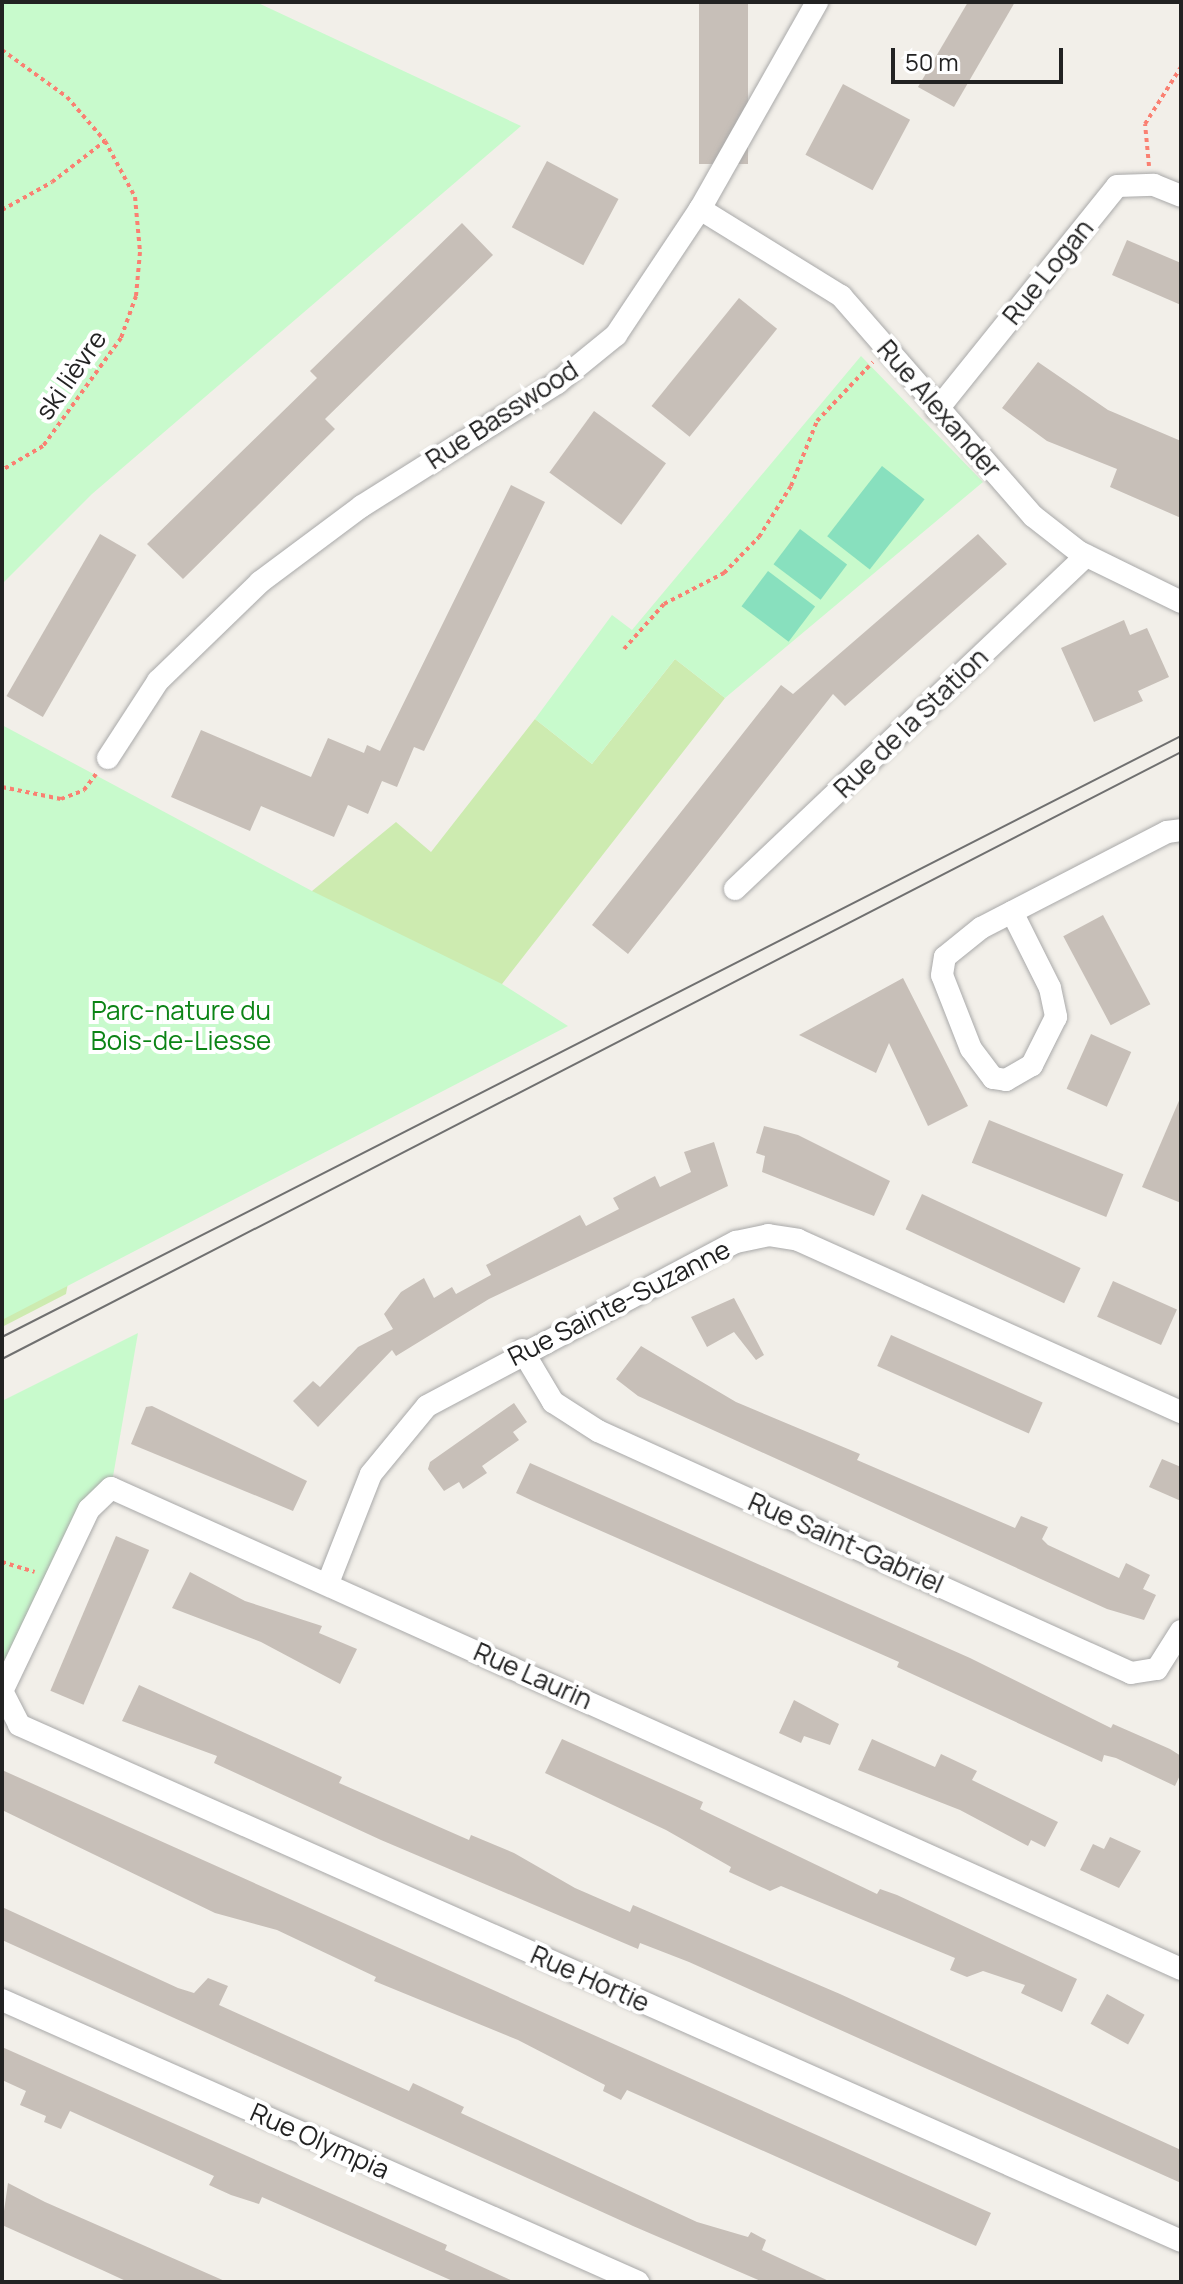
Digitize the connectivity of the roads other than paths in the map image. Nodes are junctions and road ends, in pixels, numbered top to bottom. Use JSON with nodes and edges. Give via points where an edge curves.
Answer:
{"nodes":[{"id":1,"x":817,"y":2,"type":"edge"},
{"id":2,"x":1181,"y":196,"type":"edge"},
{"id":3,"x":700,"y":209,"type":"junction"},
{"id":4,"x":937,"y":410,"type":"junction"},
{"id":5,"x":1086,"y":556,"type":"junction"},
{"id":6,"x":1181,"y":602,"type":"edge"},
{"id":7,"x":108,"y":758,"type":"road end"},
{"id":8,"x":1181,"y":830,"type":"edge"},
{"id":9,"x":735,"y":889,"type":"dead end"},
{"id":10,"x":1012,"y":912,"type":"junction"},
{"id":11,"x":522,"y":1350,"type":"junction"},
{"id":12,"x":1181,"y":1412,"type":"edge"},
{"id":13,"x":328,"y":1583,"type":"junction"},
{"id":14,"x":1181,"y":1631,"type":"edge"},
{"id":15,"x":6,"y":1707,"type":"joint"},
{"id":16,"x":1181,"y":1969,"type":"edge"},
{"id":17,"x":2,"y":2000,"type":"edge"},
{"id":18,"x":1181,"y":2241,"type":"edge"},
{"id":19,"x":638,"y":2282,"type":"edge"}],
"edges":[{"from":1,"to":3,"type":"street","name":"Rue Basswood"},
{"from":2,"to":4,"type":"street","name":"Rue Logan","via":[[1154,185],[1117,186]]},
{"from":3,"to":4,"type":"street","name":"Rue Alexander","via":[[822,282]]},
{"from":3,"to":7,"type":"street","name":"Rue Basswood","via":[[616,335],[557,383],[362,506],[260,582],[158,681]]},
{"from":4,"to":5,"type":"street","name":"Rue Alexander","via":[[1033,516]]},
{"from":5,"to":6,"type":"street","name":"Rue Alexander"},
{"from":5,"to":9,"type":"street","name":"Rue de la Station"},
{"from":8,"to":10,"type":"street"},
{"from":10,"to":10,"type":"street","via":[[959,944],[945,957],[942,975],[984,1070],[1006,1080],[1032,1065],[1056,1017],[1050,988]]},
{"from":11,"to":12,"type":"street","name":"Rue Sainte-Suzanne","via":[[736,1242],[768,1235],[798,1240]]},
{"from":11,"to":13,"type":"street","name":"Rue Sainte-Suzanne","via":[[427,1406],[394,1440],[352,1514]]},
{"from":11,"to":14,"type":"street","name":"Rue Saint-Gabriel","via":[[553,1402],[598,1431],[1131,1673],[1157,1669]]},
{"from":13,"to":15,"type":"street","name":"Rue Laurin","via":[[111,1488],[89,1509],[55,1579],[2,1691]]},
{"from":13,"to":16,"type":"street","name":"Rue Laurin"},
{"from":15,"to":18,"type":"street","name":"Rue Hortie","via":[[19,1725]]},
{"from":17,"to":19,"type":"street","name":"Rue Olympia"}]}
